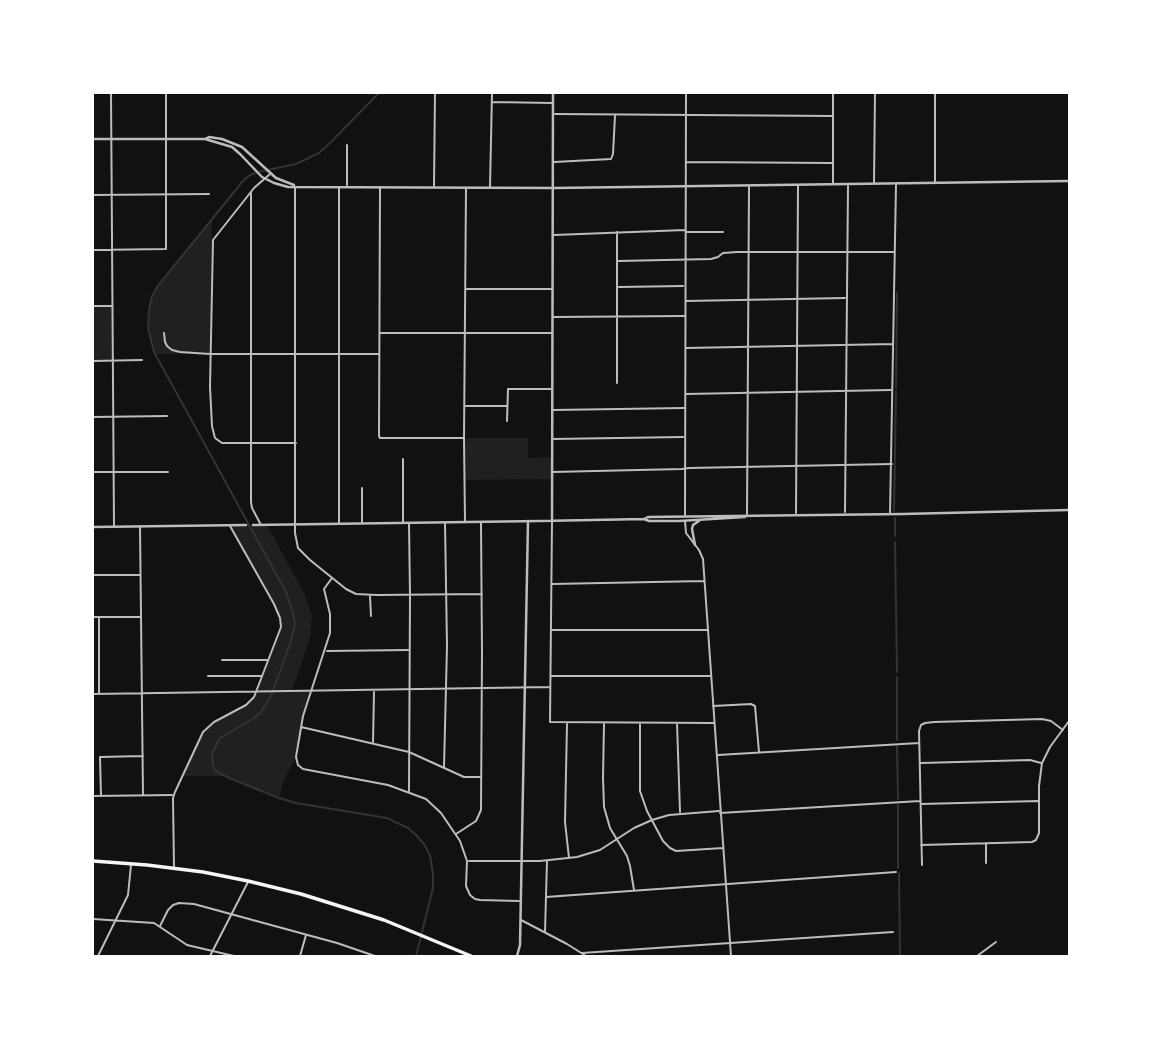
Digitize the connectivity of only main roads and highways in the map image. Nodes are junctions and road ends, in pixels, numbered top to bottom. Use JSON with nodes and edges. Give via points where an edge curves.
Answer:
{"nodes":[{"id":1,"x":93,"y":861,"type":"edge"},
{"id":2,"x":471,"y":956,"type":"edge"}],
"edges":[{"from":1,"to":2,"type":"highway","via":[[174,868],[320,899]]}]}
